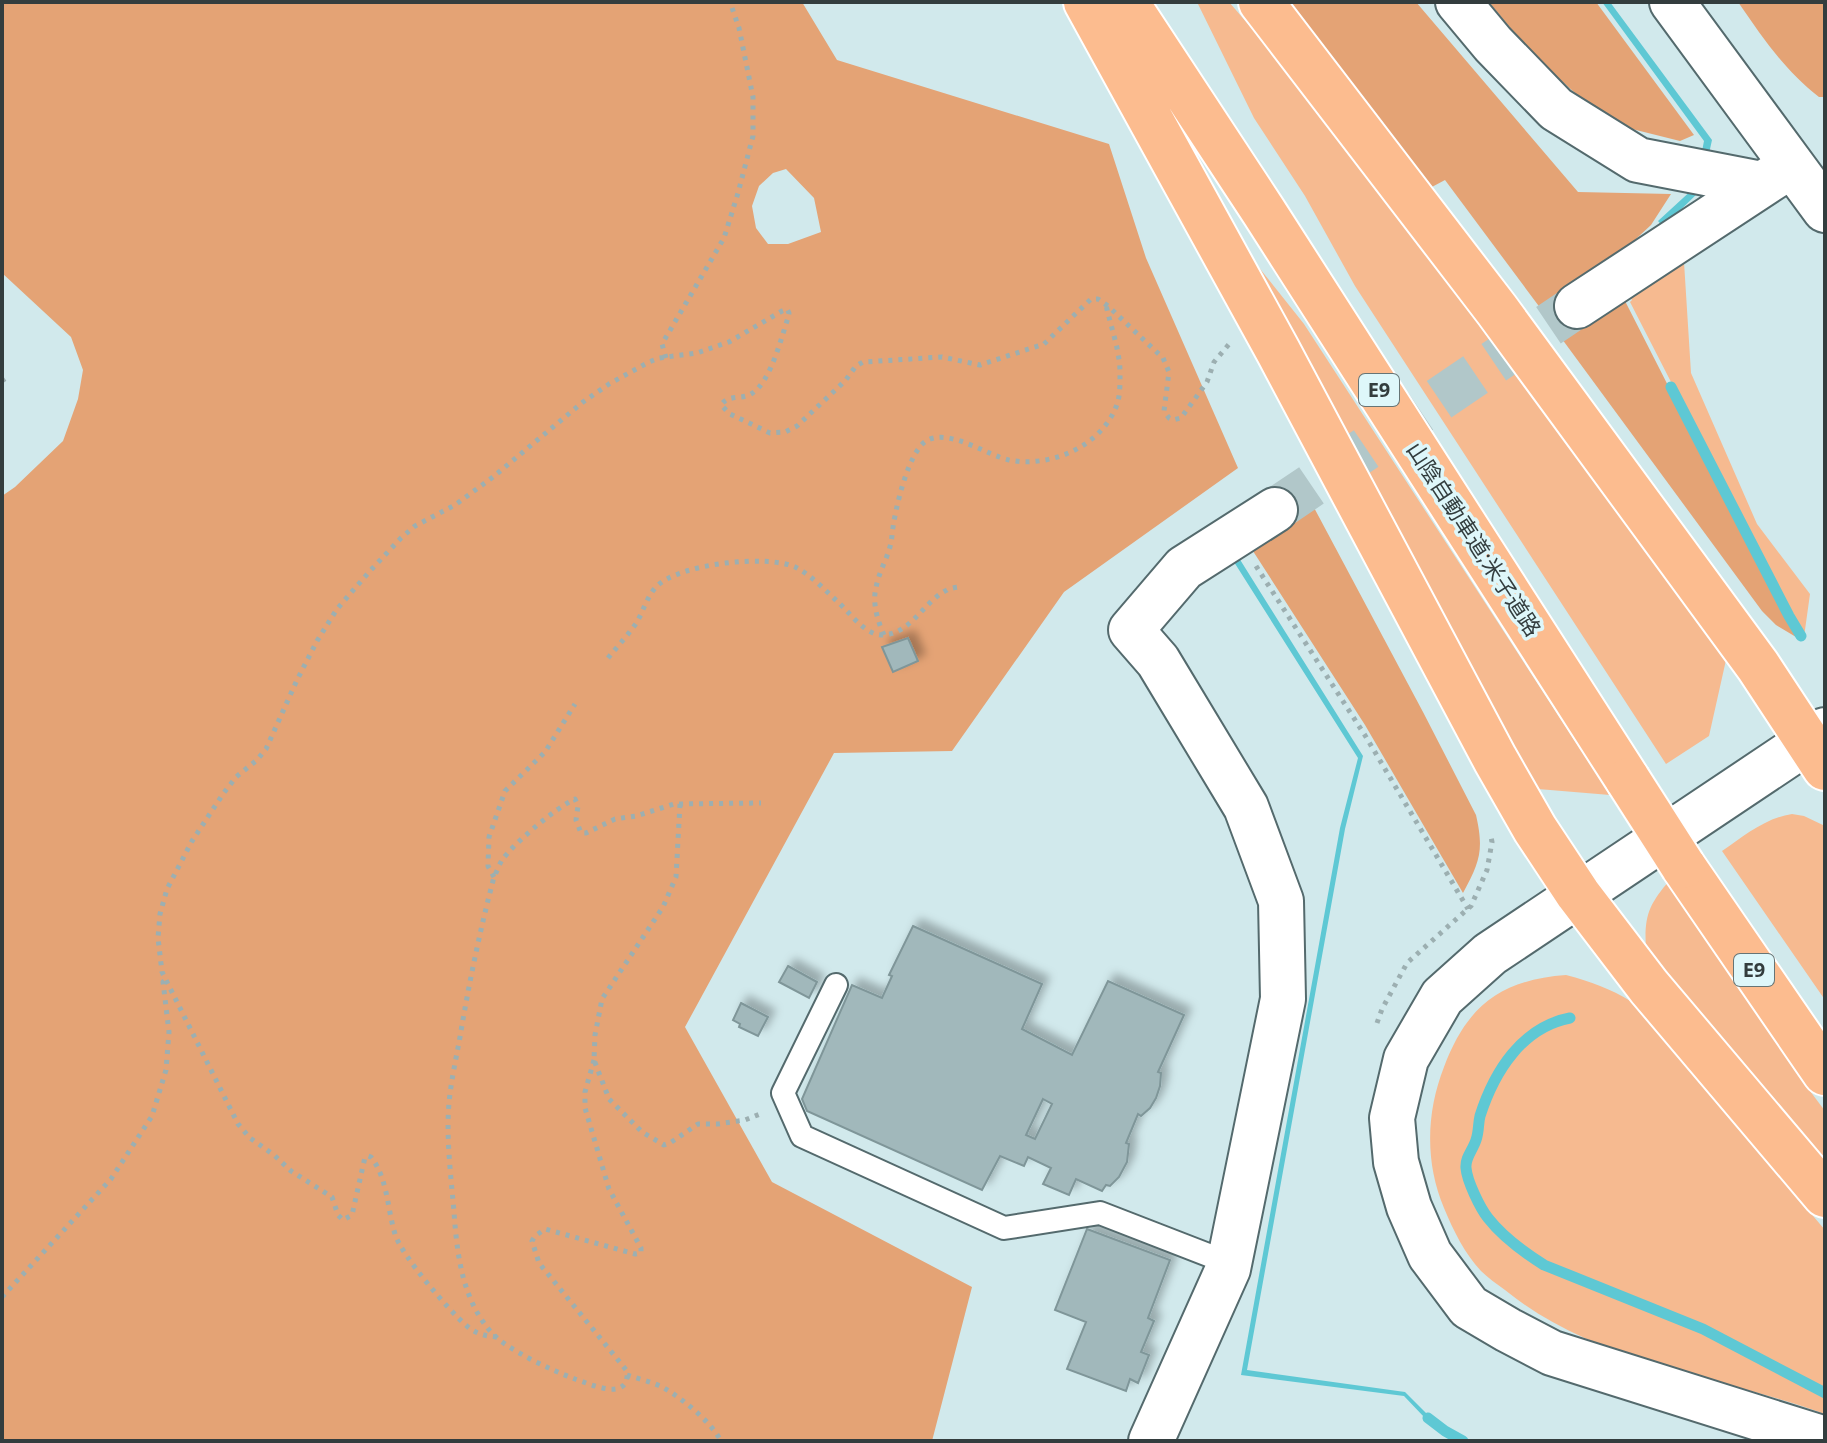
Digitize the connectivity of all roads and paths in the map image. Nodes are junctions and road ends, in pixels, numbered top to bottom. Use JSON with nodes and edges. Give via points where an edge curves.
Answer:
{"nodes":[{"id":1,"x":730,"y":2,"type":"edge"},
{"id":2,"x":1086,"y":2,"type":"edge"},
{"id":3,"x":1126,"y":2,"type":"edge"},
{"id":4,"x":1152,"y":2,"type":"edge"},
{"id":5,"x":1261,"y":2,"type":"edge"},
{"id":6,"x":1458,"y":2,"type":"edge"},
{"id":7,"x":1672,"y":2,"type":"edge"},
{"id":8,"x":1777,"y":174,"type":"junction"},
{"id":9,"x":1825,"y":210,"type":"edge"},
{"id":10,"x":1106,"y":305,"type":"junction"},
{"id":11,"x":1577,"y":306,"type":"tunnel mouth"},
{"id":12,"x":1236,"y":337,"type":"dead end"},
{"id":13,"x":666,"y":358,"type":"junction"},
{"id":14,"x":2,"y":379,"type":"edge"},
{"id":15,"x":7,"y":386,"type":"dead end"},
{"id":16,"x":1275,"y":510,"type":"tunnel mouth"},
{"id":17,"x":1236,"y":535,"type":"junction"},
{"id":18,"x":959,"y":587,"type":"dead end"},
{"id":19,"x":884,"y":635,"type":"junction"},
{"id":20,"x":608,"y":658,"type":"dead end"},
{"id":21,"x":575,"y":704,"type":"dead end"},
{"id":22,"x":1819,"y":746,"type":"edge"},
{"id":23,"x":1636,"y":776,"type":"junction"},
{"id":24,"x":761,"y":803,"type":"dead end"},
{"id":25,"x":680,"y":804,"type":"junction"},
{"id":26,"x":1490,"y":832,"type":"dead end"},
{"id":27,"x":1691,"y":861,"type":"junction"},
{"id":28,"x":494,"y":877,"type":"junction"},
{"id":29,"x":1578,"y":894,"type":"junction"},
{"id":30,"x":1468,"y":909,"type":"junction"},
{"id":31,"x":165,"y":980,"type":"junction"},
{"id":32,"x":836,"y":985,"type":"dead end"},
{"id":33,"x":1372,"y":1034,"type":"dead end"},
{"id":34,"x":1825,"y":1042,"type":"edge"},
{"id":35,"x":594,"y":1060,"type":"junction"},
{"id":36,"x":1825,"y":1073,"type":"edge"},
{"id":37,"x":787,"y":1103,"type":"junction"},
{"id":38,"x":1825,"y":1195,"type":"edge"},
{"id":39,"x":1229,"y":1263,"type":"junction"},
{"id":40,"x":2,"y":1297,"type":"edge"},
{"id":41,"x":497,"y":1337,"type":"junction"},
{"id":42,"x":627,"y":1375,"type":"junction"},
{"id":43,"x":1825,"y":1439,"type":"edge"},
{"id":44,"x":721,"y":1441,"type":"edge"},
{"id":45,"x":1151,"y":1441,"type":"edge"}],
"edges":[{"from":1,"to":13,"type":"path","via":[[753,97],[753,136],[724,238],[662,344]]},
{"from":2,"to":29,"type":"highway","via":[[1495,759]]},
{"from":3,"to":23,"type":"highway","name":"山陰自動車道;米子道路","number":"E9"},
{"from":4,"to":23,"type":"highway","name":"山陰自動車道;米子道路","number":"E9","via":[[1283,202]]},
{"from":5,"to":22,"type":"highway"},
{"from":6,"to":8,"type":"street","via":[[1556,109],[1638,160],[1703,172]]},
{"from":7,"to":8,"type":"street"},
{"from":8,"to":9,"type":"street"},
{"from":8,"to":11,"type":"street"},
{"from":10,"to":12,"type":"path","via":[[1163,358],[1169,372],[1164,411],[1173,420],[1181,418],[1207,382],[1214,362]]},
{"from":10,"to":13,"type":"path","via":[[1091,299],[1044,344],[980,365],[942,357],[863,362],[797,426],[779,433],[730,414],[721,405],[751,394],[762,382],[787,309],[717,347]]},
{"from":10,"to":19,"type":"path","via":[[1121,372],[1119,391],[1107,422],[1081,448],[1035,461],[1009,460],[941,437],[923,442],[908,468],[875,588]]},
{"from":13,"to":31,"type":"path","via":[[609,384],[455,505],[415,526],[337,609],[266,749],[223,794],[173,877],[158,938]]},
{"from":14,"to":15,"type":"path"},
{"from":16,"to":17,"type":"street"},
{"from":17,"to":30,"type":"path"},
{"from":17,"to":39,"type":"street","via":[[1184,568],[1131,630],[1158,661],[1246,807],[1281,901],[1283,999]]},
{"from":18,"to":19,"type":"path","via":[[947,589],[910,623]]},
{"from":19,"to":20,"type":"path","via":[[866,629],[798,568],[781,562],[739,562],[690,569],[664,580]]},
{"from":21,"to":28,"type":"path","via":[[545,752],[505,791],[489,837],[488,866]]},
{"from":22,"to":29,"type":"street"},
{"from":23,"to":27,"type":"highway","name":"山陰自動車道;米子道路","number":"E9","bridge":true},
{"from":24,"to":25,"type":"path"},
{"from":25,"to":28,"type":"path","via":[[581,833],[575,799],[521,841]]},
{"from":25,"to":35,"type":"path","via":[[676,877],[663,907],[602,999]]},
{"from":26,"to":30,"type":"path","via":[[1487,870]]},
{"from":27,"to":34,"type":"highway","name":"山陰自動車道;米子道路","number":"E9"},
{"from":27,"to":36,"type":"highway","name":"山陰自動車道;米子道路","number":"E9"},
{"from":28,"to":41,"type":"path","via":[[466,1000],[448,1127],[460,1266],[474,1307]]},
{"from":29,"to":38,"type":"highway","via":[[1649,987]]},
{"from":29,"to":43,"type":"street","via":[[1490,954],[1442,997],[1406,1059],[1392,1118],[1396,1162],[1430,1255],[1469,1307],[1552,1353]]},
{"from":30,"to":33,"type":"path","via":[[1407,963]]},
{"from":31,"to":40,"type":"path","via":[[166,1070],[152,1116],[111,1179]]},
{"from":31,"to":41,"type":"path","via":[[250,1138],[332,1197],[343,1220],[352,1215],[365,1157],[371,1157],[383,1180],[399,1247],[467,1326]]},
{"from":32,"to":37,"type":"lane","via":[[783,1093]]},
{"from":35,"to":37,"type":"path","via":[[609,1099],[642,1132],[664,1145],[698,1124],[745,1120]]},
{"from":35,"to":42,"type":"path","via":[[585,1108],[609,1189],[641,1253],[545,1229],[532,1241],[539,1263]]},
{"from":37,"to":39,"type":"lane","via":[[802,1136],[1004,1228],[1100,1213]]},
{"from":39,"to":45,"type":"street"},
{"from":41,"to":42,"type":"path","via":[[563,1374],[609,1390],[618,1388]]},
{"from":42,"to":44,"type":"path","via":[[673,1395],[715,1429]]}]}
